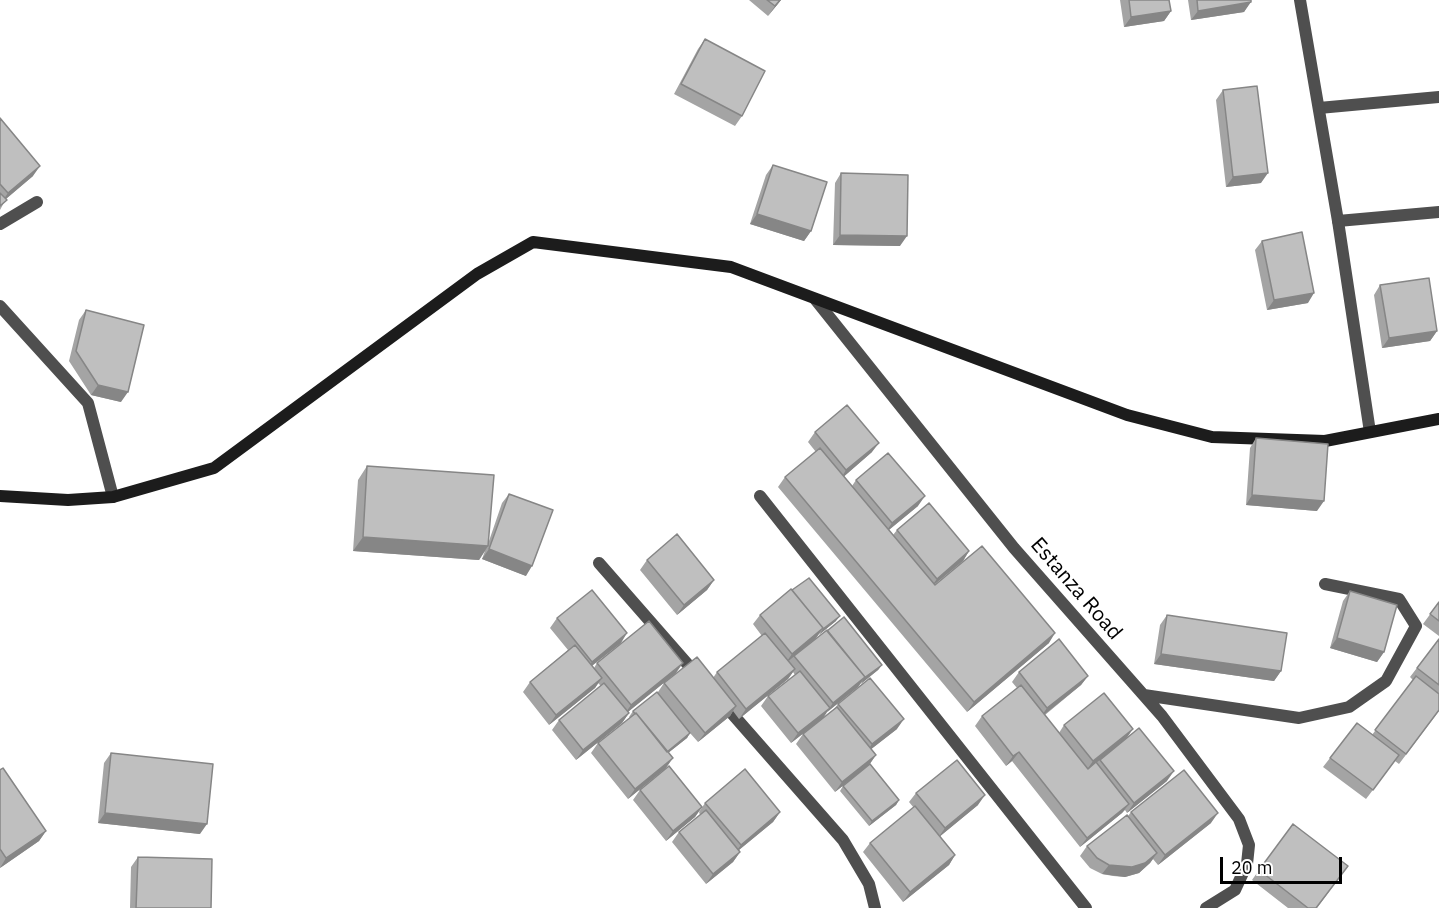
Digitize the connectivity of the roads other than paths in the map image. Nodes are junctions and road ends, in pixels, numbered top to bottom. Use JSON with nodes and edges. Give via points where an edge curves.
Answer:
{"nodes":[{"id":1,"x":1300,"y":0,"type":"edge"},
{"id":2,"x":1439,"y":97,"type":"edge"},
{"id":3,"x":1319,"y":108,"type":"junction"},
{"id":4,"x":37,"y":202,"type":"dead end"},
{"id":5,"x":1439,"y":212,"type":"edge"},
{"id":6,"x":1338,"y":221,"type":"junction"},
{"id":7,"x":0,"y":224,"type":"edge"},
{"id":8,"x":814,"y":299,"type":"junction"},
{"id":9,"x":0,"y":306,"type":"edge"},
{"id":10,"x":1439,"y":419,"type":"edge"},
{"id":11,"x":1370,"y":432,"type":"junction"},
{"id":12,"x":0,"y":496,"type":"edge"},
{"id":13,"x":760,"y":496,"type":"dead end"},
{"id":14,"x":113,"y":497,"type":"junction"},
{"id":15,"x":599,"y":563,"type":"dead end"},
{"id":16,"x":1325,"y":584,"type":"dead end"},
{"id":17,"x":1144,"y":695,"type":"junction"},
{"id":18,"x":875,"y":908,"type":"edge"},
{"id":19,"x":1086,"y":908,"type":"edge"},
{"id":20,"x":1206,"y":908,"type":"edge"}],
"edges":[{"from":1,"to":3,"type":"street"},
{"from":2,"to":3,"type":"street"},
{"from":3,"to":6,"type":"street"},
{"from":4,"to":7,"type":"street"},
{"from":5,"to":6,"type":"street"},
{"from":6,"to":11,"type":"street"},
{"from":8,"to":11,"type":"street","via":[[1127,415],[1212,437],[1325,441]]},
{"from":8,"to":14,"type":"street","via":[[731,267],[533,242],[477,274],[214,468]]},
{"from":8,"to":17,"type":"street","name":"Estanza Road","via":[[1014,548]]},
{"from":9,"to":14,"type":"street","via":[[88,403]]},
{"from":10,"to":11,"type":"street"},
{"from":12,"to":14,"type":"street","via":[[68,500]]},
{"from":13,"to":19,"type":"street"},
{"from":15,"to":18,"type":"street","via":[[843,840],[869,884]]},
{"from":16,"to":17,"type":"street","via":[[1399,599],[1416,626],[1386,681],[1349,707],[1299,718]]},
{"from":17,"to":20,"type":"street","name":"Estanza Road","via":[[1239,819],[1249,845],[1247,864],[1234,890]]}]}
